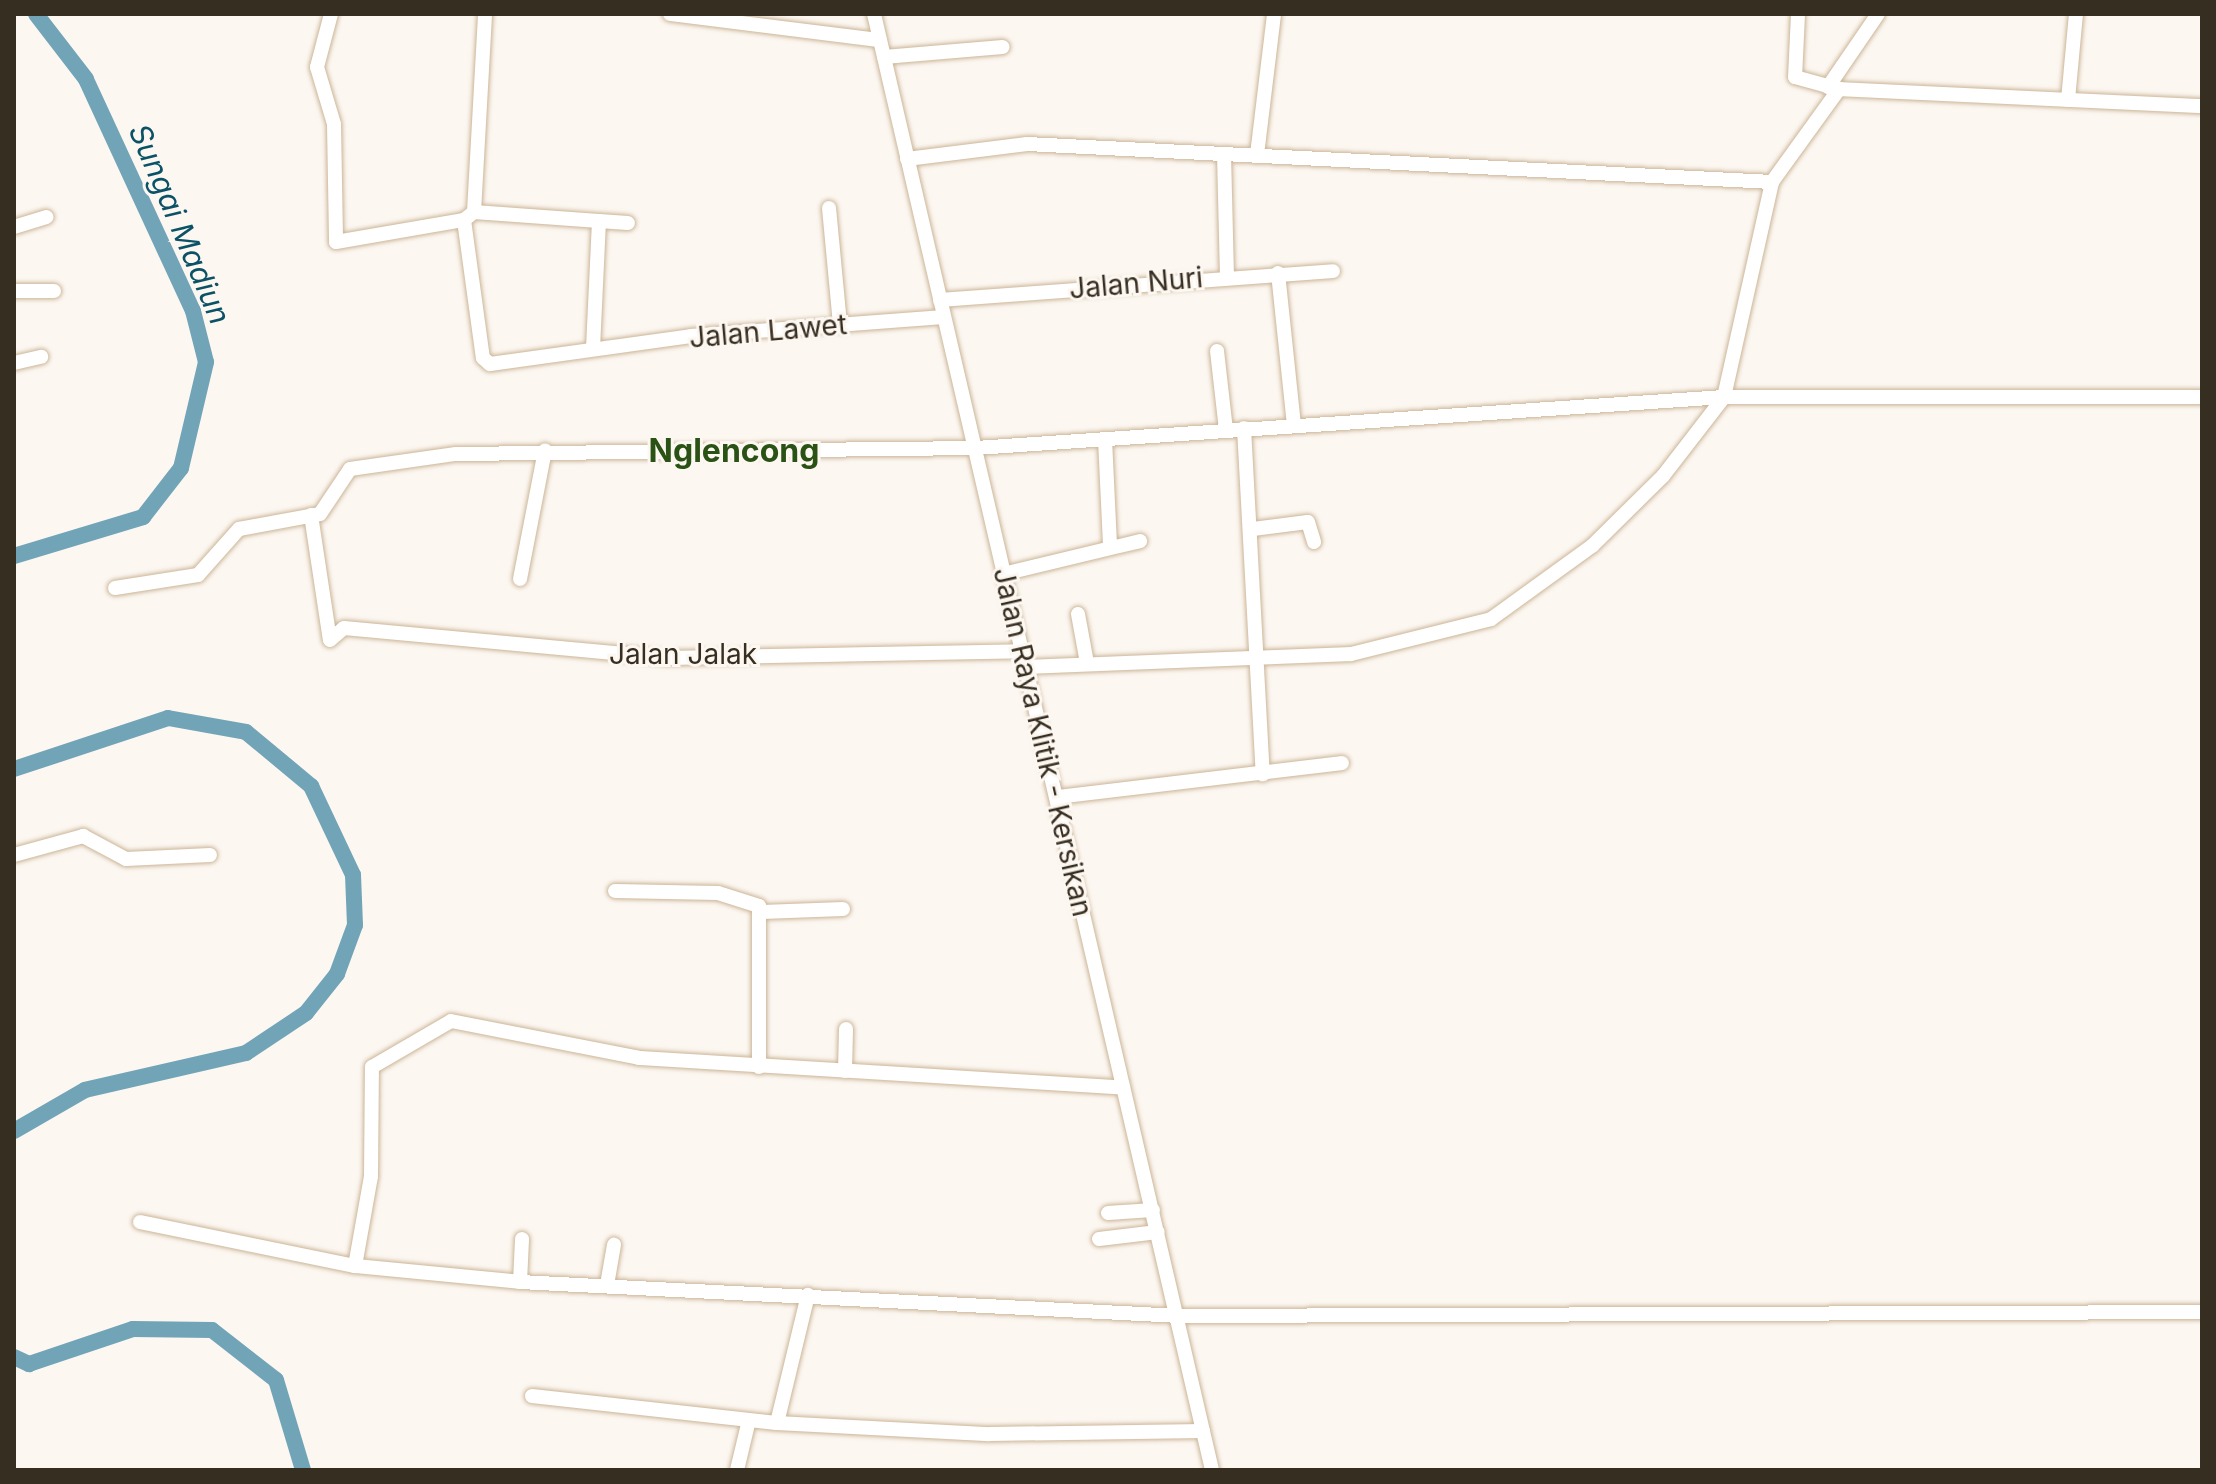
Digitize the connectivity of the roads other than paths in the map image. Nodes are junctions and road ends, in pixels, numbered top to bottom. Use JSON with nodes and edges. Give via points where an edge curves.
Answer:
{"nodes":[{"id":1,"x":331,"y":14,"type":"edge"},
{"id":2,"x":485,"y":14,"type":"edge"},
{"id":3,"x":670,"y":14,"type":"edge"},
{"id":4,"x":874,"y":14,"type":"edge"},
{"id":5,"x":1274,"y":14,"type":"edge"},
{"id":6,"x":1798,"y":14,"type":"edge"},
{"id":7,"x":1878,"y":14,"type":"edge"},
{"id":8,"x":2076,"y":14,"type":"edge"},
{"id":9,"x":879,"y":40,"type":"junction"},
{"id":10,"x":1003,"y":47,"type":"dead end"},
{"id":11,"x":884,"y":57,"type":"junction"},
{"id":12,"x":1834,"y":88,"type":"junction"},
{"id":13,"x":2068,"y":100,"type":"junction"},
{"id":14,"x":2202,"y":106,"type":"edge"},
{"id":15,"x":1224,"y":154,"type":"junction"},
{"id":16,"x":1257,"y":155,"type":"junction"},
{"id":17,"x":907,"y":159,"type":"junction"},
{"id":18,"x":1772,"y":182,"type":"junction"},
{"id":19,"x":829,"y":208,"type":"dead end"},
{"id":20,"x":469,"y":216,"type":"junction"},
{"id":21,"x":47,"y":217,"type":"dead end"},
{"id":22,"x":599,"y":221,"type":"junction"},
{"id":23,"x":628,"y":223,"type":"dead end"},
{"id":24,"x":14,"y":227,"type":"edge"},
{"id":25,"x":1333,"y":271,"type":"dead end"},
{"id":26,"x":1278,"y":273,"type":"junction"},
{"id":27,"x":1227,"y":274,"type":"junction"},
{"id":28,"x":14,"y":291,"type":"edge"},
{"id":29,"x":54,"y":291,"type":"dead end"},
{"id":30,"x":940,"y":300,"type":"junction"},
{"id":31,"x":943,"y":317,"type":"junction"},
{"id":32,"x":840,"y":325,"type":"junction"},
{"id":33,"x":593,"y":349,"type":"junction"},
{"id":34,"x":1217,"y":351,"type":"dead end"},
{"id":35,"x":41,"y":357,"type":"dead end"},
{"id":36,"x":14,"y":363,"type":"edge"},
{"id":37,"x":1724,"y":397,"type":"junction"},
{"id":38,"x":2202,"y":397,"type":"edge"},
{"id":39,"x":1294,"y":425,"type":"junction"},
{"id":40,"x":1244,"y":428,"type":"junction"},
{"id":41,"x":1226,"y":430,"type":"junction"},
{"id":42,"x":1105,"y":439,"type":"junction"},
{"id":43,"x":976,"y":448,"type":"junction"},
{"id":44,"x":545,"y":450,"type":"junction"},
{"id":45,"x":311,"y":515,"type":"junction"},
{"id":46,"x":1253,"y":529,"type":"junction"},
{"id":47,"x":1140,"y":541,"type":"dead end"},
{"id":48,"x":1314,"y":542,"type":"dead end"},
{"id":49,"x":1110,"y":547,"type":"junction"},
{"id":50,"x":1003,"y":574,"type":"junction"},
{"id":51,"x":520,"y":579,"type":"dead end"},
{"id":52,"x":115,"y":588,"type":"dead end"},
{"id":53,"x":1078,"y":614,"type":"dead end"},
{"id":54,"x":1023,"y":651,"type":"junction"},
{"id":55,"x":1256,"y":659,"type":"junction"},
{"id":56,"x":1087,"y":663,"type":"junction"},
{"id":57,"x":1026,"y":667,"type":"junction"},
{"id":58,"x":1342,"y":763,"type":"dead end"},
{"id":59,"x":1263,"y":774,"type":"junction"},
{"id":60,"x":1057,"y":797,"type":"junction"},
{"id":61,"x":14,"y":855,"type":"edge"},
{"id":62,"x":210,"y":855,"type":"dead end"},
{"id":63,"x":615,"y":891,"type":"dead end"},
{"id":64,"x":843,"y":909,"type":"dead end"},
{"id":65,"x":762,"y":912,"type":"junction"},
{"id":66,"x":846,"y":1029,"type":"dead end"},
{"id":67,"x":759,"y":1067,"type":"junction"},
{"id":68,"x":845,"y":1071,"type":"junction"},
{"id":69,"x":1123,"y":1088,"type":"junction"},
{"id":70,"x":1153,"y":1210,"type":"junction"},
{"id":71,"x":1108,"y":1213,"type":"dead end"},
{"id":72,"x":140,"y":1222,"type":"dead end"},
{"id":73,"x":1158,"y":1232,"type":"junction"},
{"id":74,"x":522,"y":1239,"type":"dead end"},
{"id":75,"x":1099,"y":1239,"type":"dead end"},
{"id":76,"x":614,"y":1245,"type":"dead end"},
{"id":77,"x":355,"y":1266,"type":"junction"},
{"id":78,"x":520,"y":1282,"type":"junction"},
{"id":79,"x":607,"y":1285,"type":"junction"},
{"id":80,"x":808,"y":1295,"type":"junction"},
{"id":81,"x":2202,"y":1312,"type":"edge"},
{"id":82,"x":1179,"y":1316,"type":"junction"},
{"id":83,"x":532,"y":1396,"type":"dead end"},
{"id":84,"x":749,"y":1420,"type":"junction"},
{"id":85,"x":777,"y":1423,"type":"junction"},
{"id":86,"x":1203,"y":1431,"type":"junction"},
{"id":87,"x":737,"y":1470,"type":"edge"},
{"id":88,"x":1212,"y":1470,"type":"edge"}],
"edges":[{"from":1,"to":20,"type":"street","via":[[317,67],[334,124],[336,242]]},
{"from":2,"to":20,"type":"street"},
{"from":3,"to":9,"type":"street"},
{"from":4,"to":9,"type":"street","name":"Jalan Raya Klitik - Kersikan"},
{"from":5,"to":16,"type":"street"},
{"from":6,"to":12,"type":"street","via":[[1795,77]]},
{"from":7,"to":12,"type":"street"},
{"from":8,"to":13,"type":"street"},
{"from":9,"to":11,"type":"street","name":"Jalan Raya Klitik - Kersikan"},
{"from":10,"to":11,"type":"street"},
{"from":11,"to":17,"type":"street","name":"Jalan Raya Klitik - Kersikan"},
{"from":12,"to":13,"type":"street"},
{"from":12,"to":18,"type":"street"},
{"from":13,"to":14,"type":"street"},
{"from":15,"to":16,"type":"street"},
{"from":15,"to":17,"type":"street","via":[[1027,144]]},
{"from":15,"to":27,"type":"street"},
{"from":16,"to":18,"type":"street"},
{"from":17,"to":30,"type":"street","name":"Jalan Raya Klitik - Kersikan"},
{"from":18,"to":37,"type":"street"},
{"from":19,"to":32,"type":"street"},
{"from":20,"to":22,"type":"street"},
{"from":20,"to":33,"type":"street","name":"Jalan Lawet","via":[[485,361]]},
{"from":21,"to":24,"type":"street"},
{"from":22,"to":23,"type":"street"},
{"from":22,"to":33,"type":"street"},
{"from":25,"to":26,"type":"street","name":"Jalan Nuri"},
{"from":26,"to":27,"type":"street","name":"Jalan Nuri"},
{"from":26,"to":39,"type":"street"},
{"from":27,"to":30,"type":"street","name":"Jalan Nuri"},
{"from":28,"to":29,"type":"street"},
{"from":30,"to":31,"type":"street","name":"Jalan Raya Klitik - Kersikan"},
{"from":31,"to":32,"type":"street","name":"Jalan Lawet"},
{"from":31,"to":43,"type":"street","name":"Jalan Raya Klitik - Kersikan"},
{"from":32,"to":33,"type":"street","name":"Jalan Lawet"},
{"from":34,"to":41,"type":"street"},
{"from":35,"to":36,"type":"street"},
{"from":37,"to":38,"type":"street"},
{"from":37,"to":39,"type":"street"},
{"from":37,"to":55,"type":"street","via":[[1643,498],[1506,612],[1404,644]]},
{"from":39,"to":40,"type":"street"},
{"from":40,"to":41,"type":"street"},
{"from":40,"to":46,"type":"street"},
{"from":41,"to":42,"type":"street"},
{"from":42,"to":43,"type":"street"},
{"from":42,"to":49,"type":"street"},
{"from":43,"to":44,"type":"street"},
{"from":43,"to":50,"type":"street","name":"Jalan Raya Klitik - Kersikan"},
{"from":44,"to":45,"type":"street","via":[[350,469],[327,510]]},
{"from":44,"to":51,"type":"street"},
{"from":45,"to":52,"type":"street","via":[[239,529],[198,575]]},
{"from":45,"to":54,"type":"street","name":"Jalan Jalak","via":[[330,640],[344,628],[668,658]]},
{"from":46,"to":48,"type":"street","via":[[1308,522]]},
{"from":46,"to":55,"type":"street"},
{"from":47,"to":49,"type":"street"},
{"from":49,"to":50,"type":"street"},
{"from":50,"to":54,"type":"street","name":"Jalan Raya Klitik - Kersikan"},
{"from":53,"to":56,"type":"street"},
{"from":54,"to":57,"type":"street","name":"Jalan Raya Klitik - Kersikan"},
{"from":55,"to":56,"type":"street"},
{"from":55,"to":59,"type":"street"},
{"from":56,"to":57,"type":"street"},
{"from":57,"to":60,"type":"street","name":"Jalan Raya Klitik - Kersikan"},
{"from":58,"to":59,"type":"street"},
{"from":59,"to":60,"type":"street"},
{"from":60,"to":69,"type":"street","name":"Jalan Raya Klitik - Kersikan"},
{"from":61,"to":62,"type":"street","via":[[83,836],[126,859]]},
{"from":63,"to":65,"type":"street","via":[[718,893],[751,901]]},
{"from":64,"to":65,"type":"street"},
{"from":65,"to":67,"type":"street"},
{"from":66,"to":68,"type":"street"},
{"from":67,"to":68,"type":"street"},
{"from":67,"to":77,"type":"street","via":[[639,1058],[464,1021],[441,1023],[372,1067],[371,1176]]},
{"from":68,"to":69,"type":"street"},
{"from":69,"to":70,"type":"street","name":"Jalan Raya Klitik - Kersikan"},
{"from":70,"to":71,"type":"street"},
{"from":70,"to":73,"type":"street","name":"Jalan Raya Klitik - Kersikan"},
{"from":72,"to":77,"type":"street"},
{"from":73,"to":75,"type":"street"},
{"from":73,"to":82,"type":"street","name":"Jalan Raya Klitik - Kersikan"},
{"from":74,"to":78,"type":"street"},
{"from":76,"to":79,"type":"street"},
{"from":77,"to":78,"type":"street"},
{"from":78,"to":79,"type":"street"},
{"from":79,"to":80,"type":"street"},
{"from":80,"to":82,"type":"street"},
{"from":80,"to":85,"type":"street"},
{"from":81,"to":82,"type":"street"},
{"from":82,"to":86,"type":"street","name":"Jalan Raya Klitik - Kersikan"},
{"from":83,"to":84,"type":"street"},
{"from":84,"to":85,"type":"street"},
{"from":84,"to":87,"type":"street"},
{"from":85,"to":86,"type":"street","via":[[990,1434]]},
{"from":86,"to":88,"type":"street","name":"Jalan Raya Klitik - Kersikan"}]}
